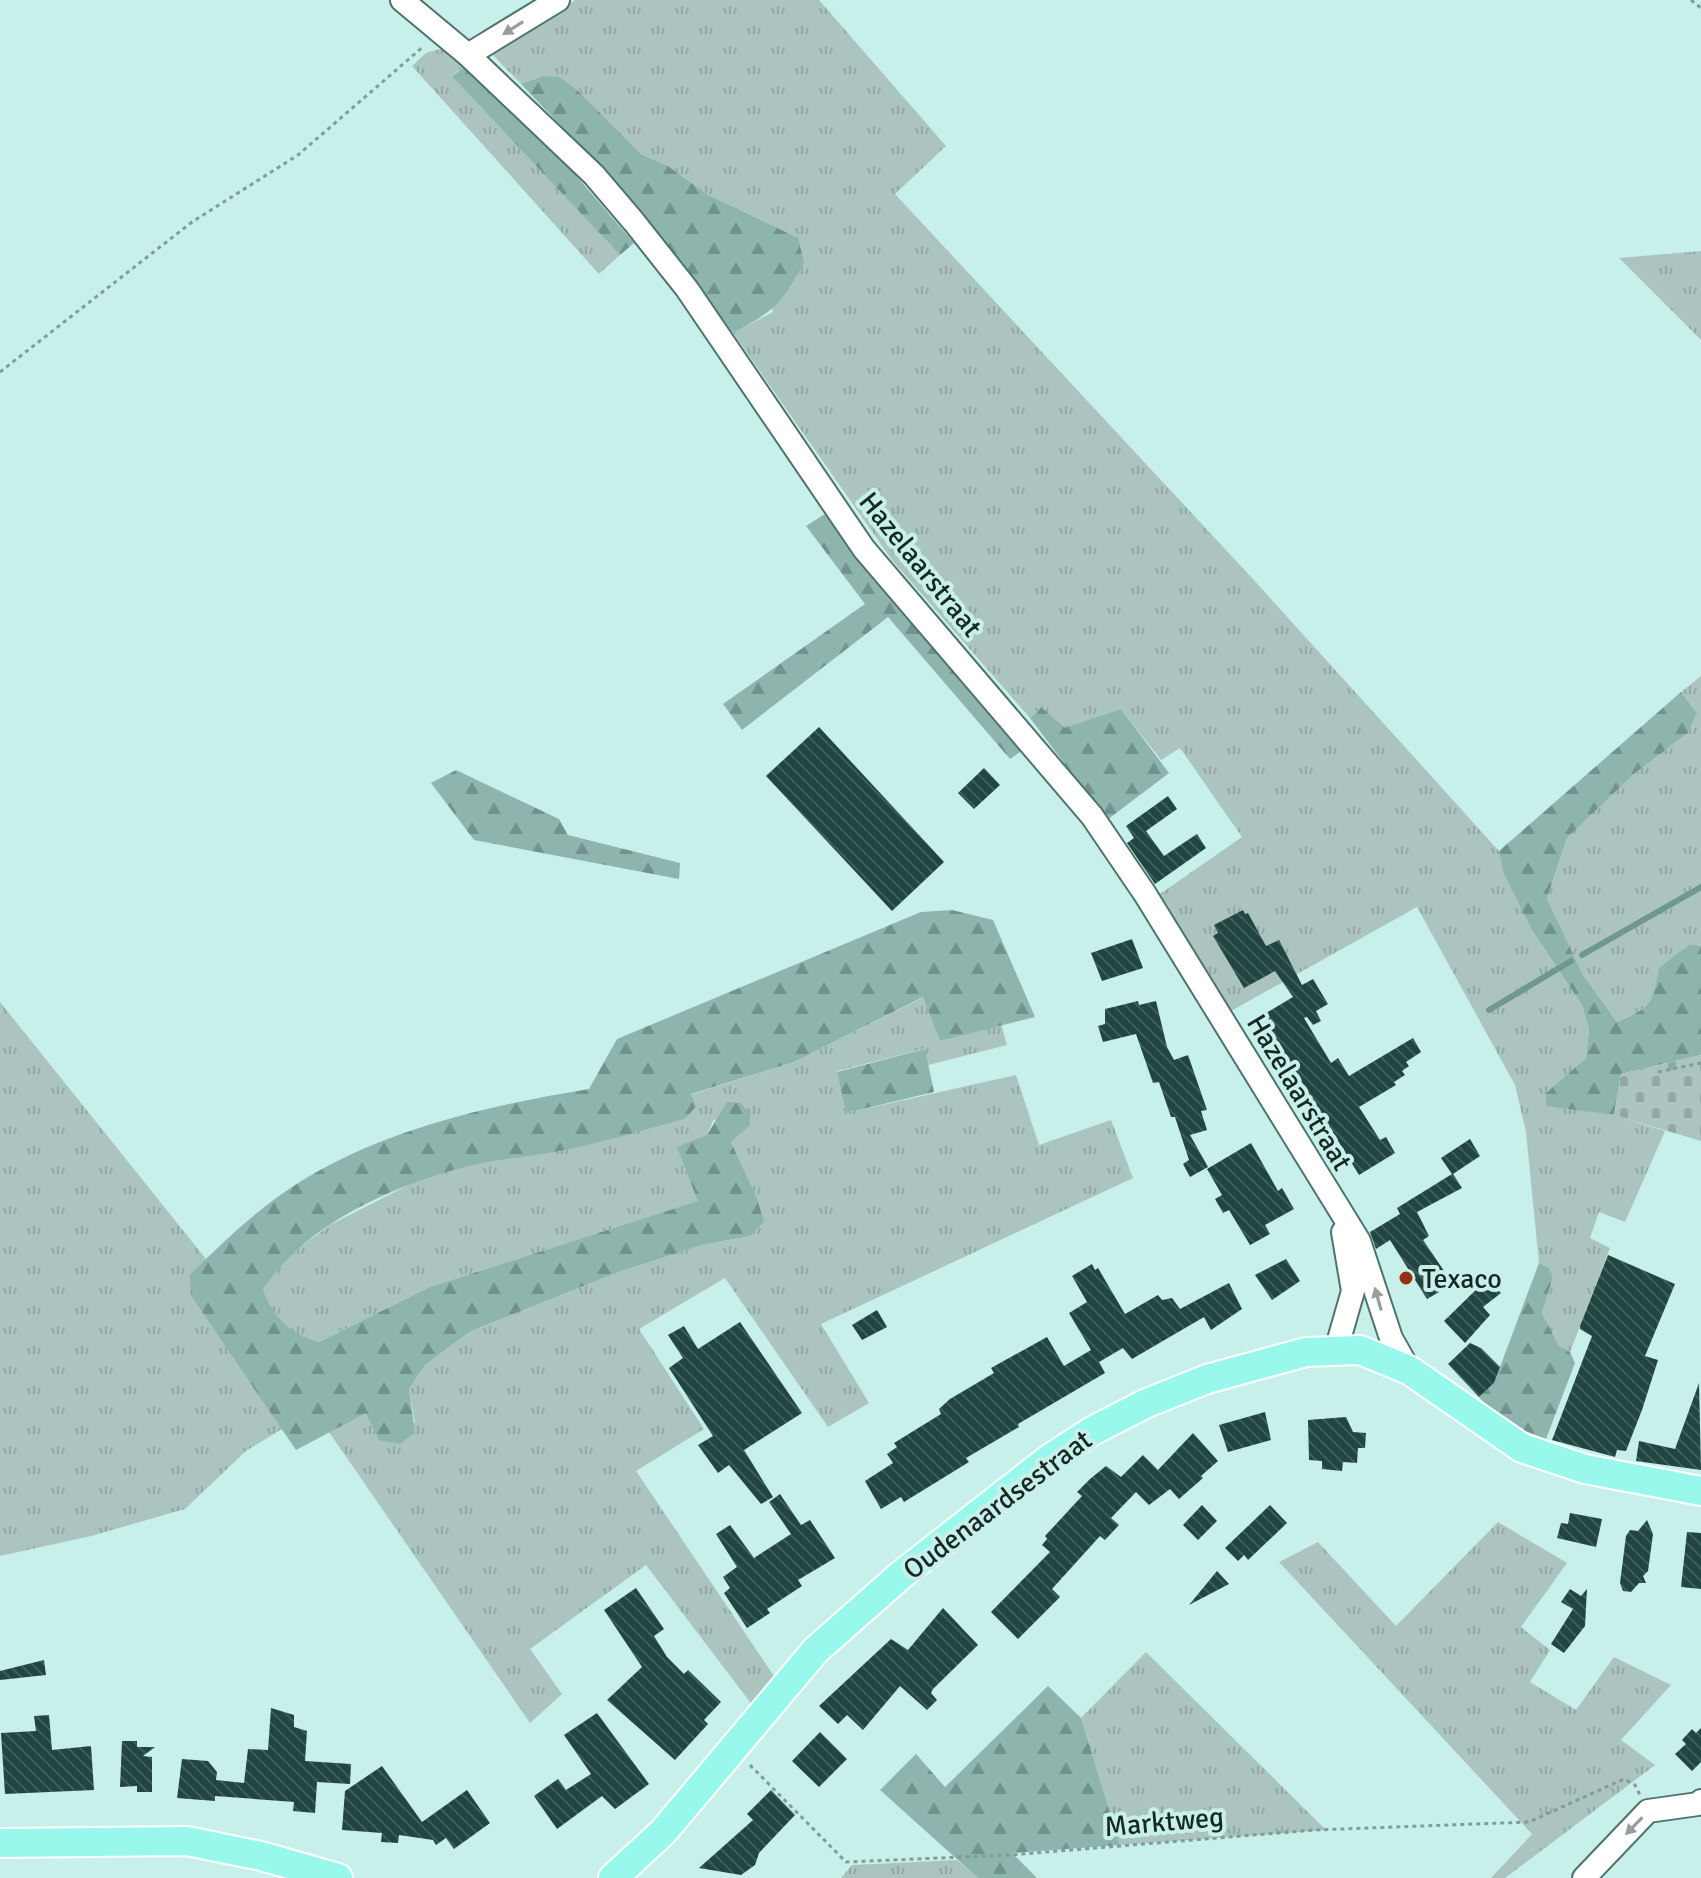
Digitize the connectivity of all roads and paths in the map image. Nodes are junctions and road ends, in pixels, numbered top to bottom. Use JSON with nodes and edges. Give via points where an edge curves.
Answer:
{"nodes":[{"id":1,"x":402,"y":0,"type":"edge"},
{"id":2,"x":558,"y":0,"type":"edge"},
{"id":3,"x":1691,"y":0,"type":"edge"},
{"id":4,"x":1701,"y":8,"type":"edge"},
{"id":5,"x":441,"y":32,"type":"junction"},
{"id":6,"x":468,"y":55,"type":"junction"},
{"id":7,"x":0,"y":372,"type":"edge"},
{"id":8,"x":1701,"y":1063,"type":"edge"},
{"id":9,"x":1658,"y":1072,"type":"dead end"},
{"id":10,"x":1338,"y":1211,"type":"junction"},
{"id":11,"x":1336,"y":1350,"type":"junction"},
{"id":12,"x":1409,"y":1370,"type":"junction"},
{"id":13,"x":1701,"y":1491,"type":"edge"},
{"id":14,"x":733,"y":1748,"type":"junction"},
{"id":15,"x":1635,"y":1785,"type":"dead end"},
{"id":16,"x":1700,"y":1804,"type":"edge"},
{"id":17,"x":0,"y":1843,"type":"edge"},
{"id":18,"x":338,"y":1878,"type":"edge"},
{"id":19,"x":613,"y":1878,"type":"edge"},
{"id":20,"x":1584,"y":1878,"type":"edge"}],
"edges":[{"from":1,"to":5,"type":"street","name":"Hazelaarstraat"},
{"from":2,"to":6,"type":"street","one_way":true},
{"from":3,"to":4,"type":"path"},
{"from":5,"to":6,"type":"street","name":"Hazelaarstraat"},
{"from":5,"to":7,"type":"path","via":[[298,155],[192,222]]},
{"from":6,"to":10,"type":"street","name":"Hazelaarstraat","via":[[594,175],[634,222],[687,289],[864,549],[1092,816]]},
{"from":8,"to":9,"type":"path"},
{"from":10,"to":11,"type":"street","name":"Hazelaarstraat","via":[[1353,1291]]},
{"from":12,"to":10,"type":"street","name":"Hazelaarstraat","one_way":true,"via":[[1391,1338],[1359,1241]]},
{"from":11,"to":12,"type":"main road","name":"Oudenaardsestraat","via":[[1360,1350]]},
{"from":11,"to":14,"type":"main road","name":"Oudenaardsestraat","via":[[1277,1358],[1207,1379],[1108,1423],[1049,1459],[901,1575],[816,1650]]},
{"from":12,"to":13,"type":"main road","name":"Oudenaardsestraat","via":[[1522,1448],[1585,1469]]},
{"from":14,"to":15,"type":"path","name":"Marktweg","via":[[846,1862],[1010,1855],[1315,1830],[1529,1822],[1607,1784],[1624,1779]]},
{"from":14,"to":19,"type":"main road","name":"Oudenaardsestraat","via":[[663,1832]]},
{"from":16,"to":20,"type":"street","one_way":true,"via":[[1648,1811]]},
{"from":17,"to":18,"type":"main road","via":[[187,1841]]}]}
